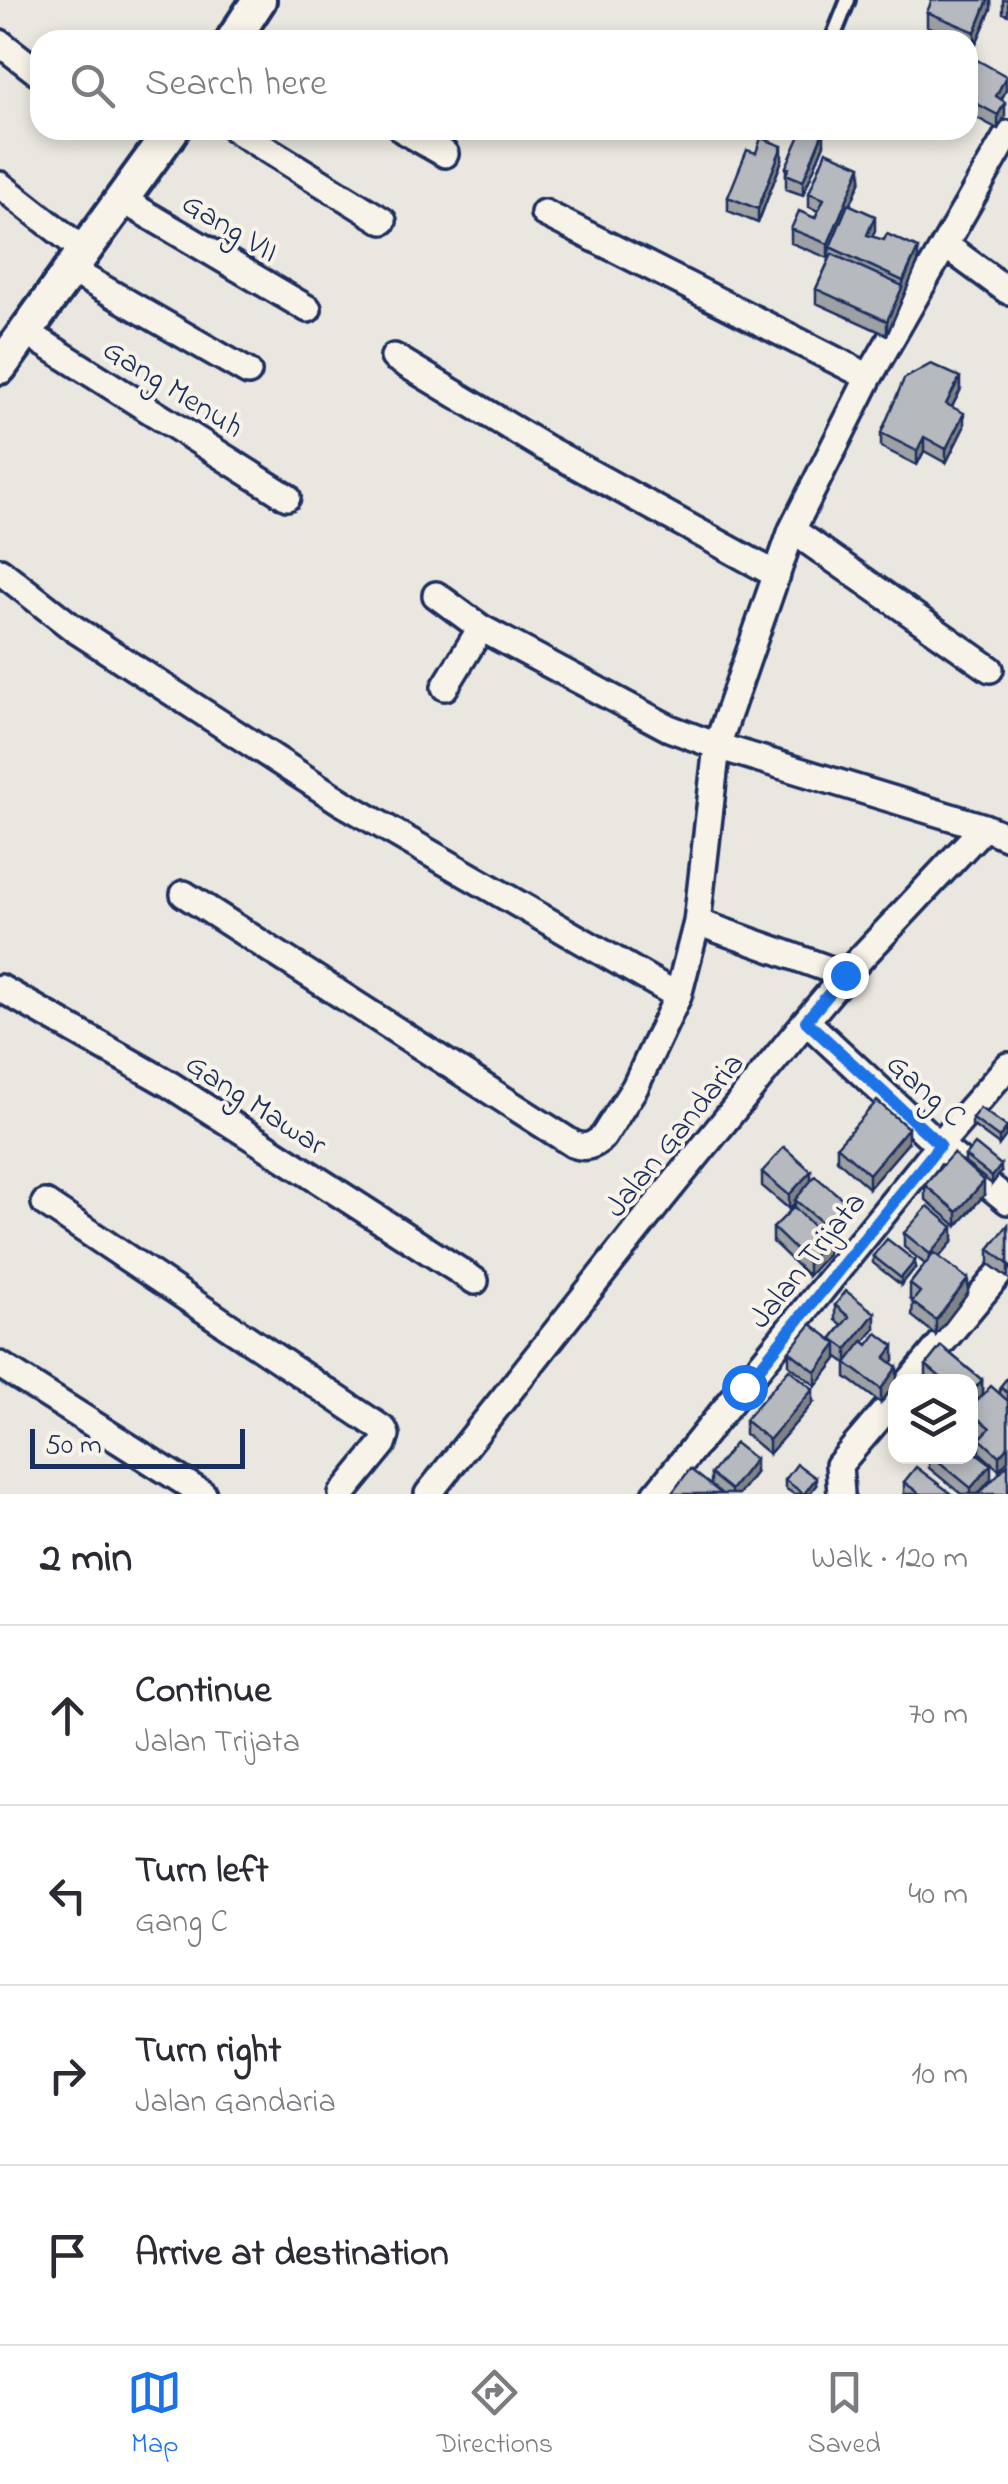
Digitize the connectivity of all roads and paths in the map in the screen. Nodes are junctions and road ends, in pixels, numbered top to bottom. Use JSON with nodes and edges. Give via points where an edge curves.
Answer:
{"nodes":[{"id":1,"x":848,"y":0,"type":"edge"},
{"id":2,"x":836,"y":30,"type":"edge"},
{"id":3,"x":0,"y":43,"type":"edge"},
{"id":4,"x":30,"y":66,"type":"edge"},
{"id":5,"x":1008,"y":134,"type":"edge"},
{"id":6,"x":165,"y":140,"type":"edge"},
{"id":7,"x":252,"y":140,"type":"edge"},
{"id":8,"x":420,"y":140,"type":"edge"},
{"id":9,"x":445,"y":154,"type":"dead end"},
{"id":10,"x":0,"y":185,"type":"edge"},
{"id":11,"x":121,"y":199,"type":"junction"},
{"id":12,"x":544,"y":213,"type":"dead end"},
{"id":13,"x":383,"y":221,"type":"dead end"},
{"id":14,"x":945,"y":245,"type":"junction"},
{"id":15,"x":78,"y":260,"type":"junction"},
{"id":16,"x":1008,"y":291,"type":"edge"},
{"id":17,"x":308,"y":309,"type":"dead end"},
{"id":18,"x":26,"y":332,"type":"junction"},
{"id":19,"x":394,"y":357,"type":"dead end"},
{"id":20,"x":0,"y":367,"type":"edge"},
{"id":21,"x":248,"y":372,"type":"dead end"},
{"id":22,"x":868,"y":377,"type":"junction"},
{"id":23,"x":286,"y":497,"type":"dead end"},
{"id":24,"x":792,"y":530,"type":"junction"},
{"id":25,"x":0,"y":571,"type":"edge"},
{"id":26,"x":776,"y":576,"type":"junction"},
{"id":27,"x":436,"y":595,"type":"dead end"},
{"id":28,"x":481,"y":628,"type":"junction"},
{"id":29,"x":990,"y":670,"type":"dead end"},
{"id":30,"x":445,"y":687,"type":"dead end"},
{"id":31,"x":717,"y":746,"type":"junction"},
{"id":32,"x":984,"y":827,"type":"junction"},
{"id":33,"x":1008,"y":837,"type":"edge"},
{"id":34,"x":184,"y":894,"type":"dead end"},
{"id":35,"x":698,"y":922,"type":"junction"},
{"id":36,"x":845,"y":975,"type":"junction"},
{"id":37,"x":0,"y":988,"type":"edge"},
{"id":38,"x":678,"y":996,"type":"junction"},
{"id":39,"x":806,"y":1021,"type":"junction"},
{"id":40,"x":1008,"y":1066,"type":"edge"},
{"id":41,"x":940,"y":1145,"type":"junction"},
{"id":42,"x":1008,"y":1201,"type":"edge"},
{"id":43,"x":45,"y":1203,"type":"dead end"},
{"id":44,"x":998,"y":1275,"type":"edge"},
{"id":45,"x":475,"y":1281,"type":"dead end"},
{"id":46,"x":0,"y":1365,"type":"edge"},
{"id":47,"x":916,"y":1374,"type":"edge"},
{"id":48,"x":888,"y":1407,"type":"edge"},
{"id":49,"x":203,"y":1494,"type":"edge"},
{"id":50,"x":342,"y":1494,"type":"edge"},
{"id":51,"x":428,"y":1494,"type":"edge"},
{"id":52,"x":656,"y":1494,"type":"edge"},
{"id":53,"x":841,"y":1494,"type":"edge"}],
"edges":[{"from":1,"to":2,"type":"lane"},
{"from":3,"to":4,"type":"street"},
{"from":5,"to":14,"type":"street"},
{"from":6,"to":11,"type":"street"},
{"from":7,"to":13,"type":"street"},
{"from":8,"to":9,"type":"street"},
{"from":10,"to":15,"type":"street"},
{"from":11,"to":15,"type":"street"},
{"from":11,"to":17,"type":"street","name":"Gang VII"},
{"from":12,"to":22,"type":"street"},
{"from":14,"to":16,"type":"street"},
{"from":14,"to":22,"type":"street"},
{"from":15,"to":18,"type":"street"},
{"from":15,"to":21,"type":"street"},
{"from":18,"to":20,"type":"street"},
{"from":18,"to":23,"type":"street","name":"Gang Menuh"},
{"from":19,"to":26,"type":"street"},
{"from":22,"to":24,"type":"street"},
{"from":24,"to":26,"type":"street"},
{"from":24,"to":29,"type":"street"},
{"from":25,"to":38,"type":"street","via":[[73,628],[343,802]]},
{"from":26,"to":31,"type":"street"},
{"from":27,"to":28,"type":"street"},
{"from":28,"to":30,"type":"street"},
{"from":28,"to":31,"type":"street","via":[[669,728]]},
{"from":31,"to":32,"type":"street"},
{"from":31,"to":35,"type":"street"},
{"from":32,"to":33,"type":"street"},
{"from":32,"to":36,"type":"street","name":"Jalan Gandaria"},
{"from":34,"to":38,"type":"street","via":[[580,1146],[603,1137]]},
{"from":35,"to":36,"type":"street"},
{"from":35,"to":38,"type":"street"},
{"from":36,"to":39,"type":"street","name":"Jalan Gandaria"},
{"from":37,"to":45,"type":"street","name":"Gang Mawar","via":[[169,1084]]},
{"from":39,"to":41,"type":"street","name":"Gang C"},
{"from":39,"to":51,"type":"street","name":"Jalan Gandaria"},
{"from":40,"to":41,"type":"street","name":"Jalan Trijata"},
{"from":41,"to":42,"type":"street","name":"Gang C"},
{"from":41,"to":52,"type":"street","name":"Jalan Trijata"},
{"from":43,"to":50,"type":"street","via":[[384,1430],[383,1444]]},
{"from":44,"to":47,"type":"street"},
{"from":46,"to":49,"type":"street"},
{"from":48,"to":53,"type":"street","via":[[839,1465]]}]}
